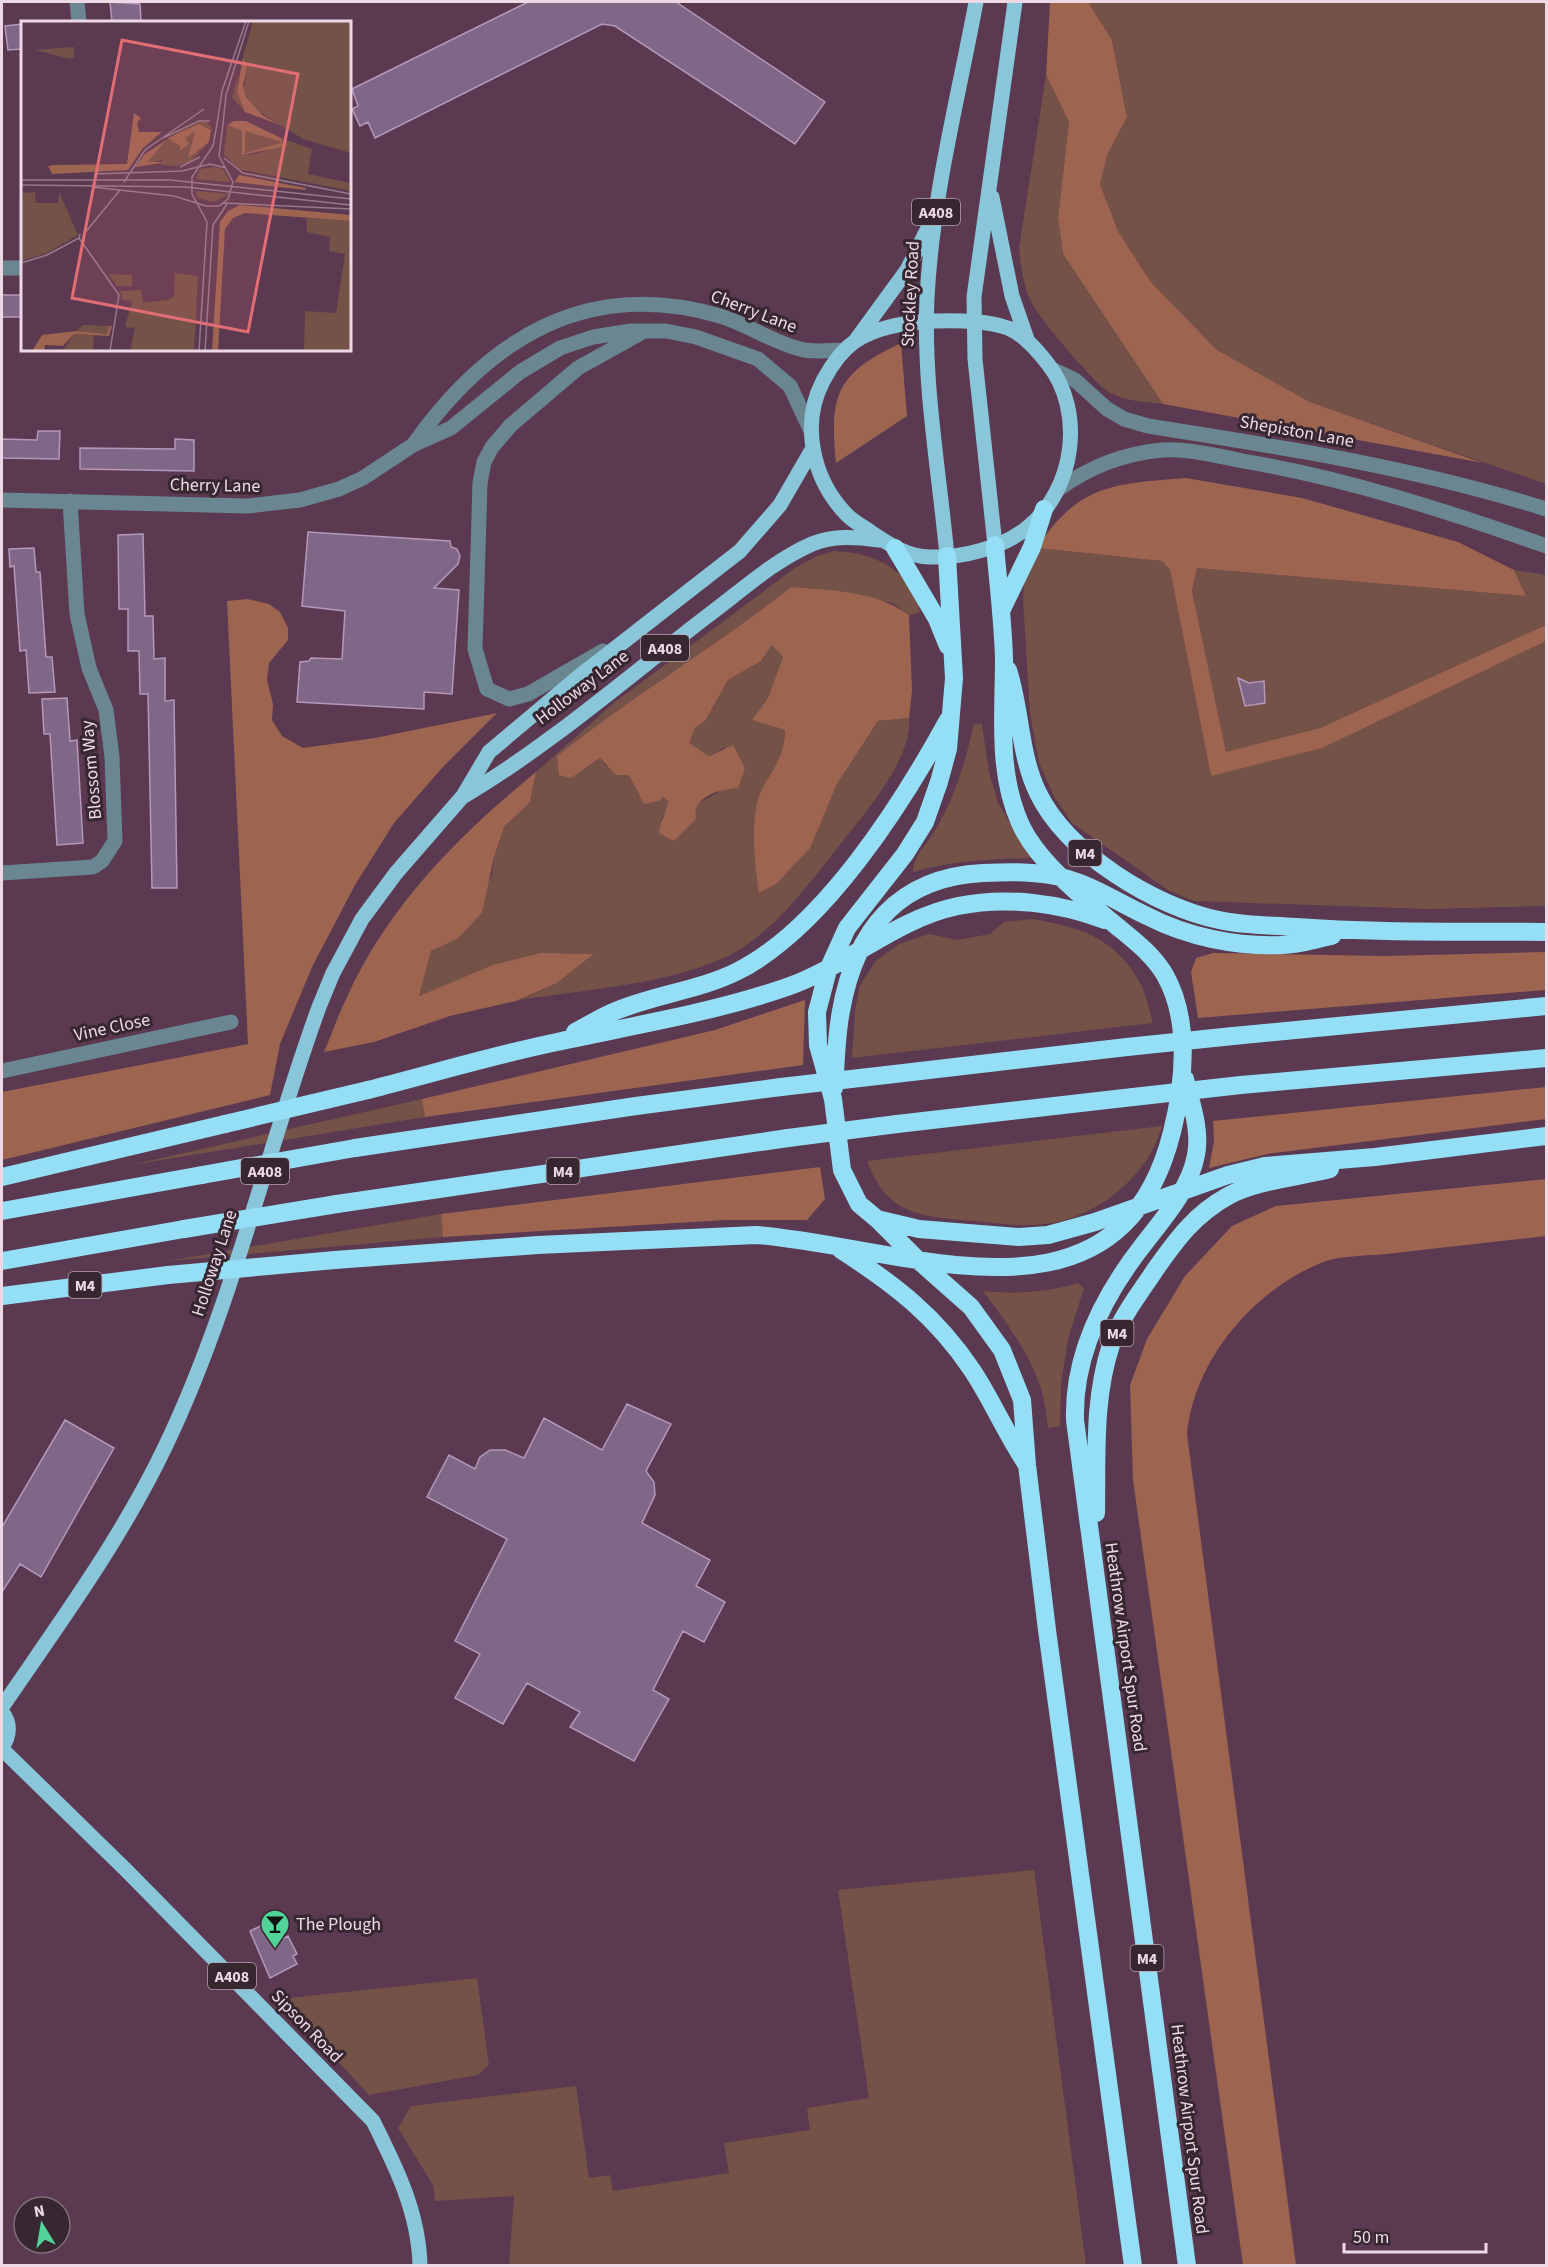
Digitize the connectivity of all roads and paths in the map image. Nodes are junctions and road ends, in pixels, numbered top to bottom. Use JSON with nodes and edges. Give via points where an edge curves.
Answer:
{"nodes":[{"id":1,"x":77,"y":2,"type":"edge"},
{"id":2,"x":976,"y":2,"type":"edge"},
{"id":3,"x":1015,"y":2,"type":"edge"},
{"id":4,"x":79,"y":21,"type":"edge"},
{"id":5,"x":990,"y":182,"type":"junction"},
{"id":6,"x":938,"y":198,"type":"junction"},
{"id":7,"x":2,"y":267,"type":"edge"},
{"id":8,"x":21,"y":268,"type":"edge"},
{"id":9,"x":927,"y":321,"type":"junction"},
{"id":10,"x":974,"y":321,"type":"junction"},
{"id":11,"x":647,"y":330,"type":"junction"},
{"id":12,"x":1028,"y":342,"type":"junction"},
{"id":13,"x":849,"y":346,"type":"junction"},
{"id":14,"x":1052,"y":369,"type":"junction"},
{"id":15,"x":811,"y":431,"type":"junction"},
{"id":16,"x":413,"y":446,"type":"junction"},
{"id":17,"x":813,"y":448,"type":"junction"},
{"id":18,"x":1056,"y":490,"type":"junction"},
{"id":19,"x":2,"y":500,"type":"edge"},
{"id":20,"x":70,"y":501,"type":"junction"},
{"id":21,"x":1044,"y":509,"type":"junction"},
{"id":22,"x":1546,"y":509,"type":"edge"},
{"id":23,"x":889,"y":544,"type":"junction"},
{"id":24,"x":994,"y":545,"type":"junction"},
{"id":25,"x":1546,"y":546,"type":"edge"},
{"id":26,"x":947,"y":556,"type":"junction"},
{"id":27,"x":1001,"y":611,"type":"junction"},
{"id":28,"x":646,"y":625,"type":"junction"},
{"id":29,"x":1004,"y":657,"type":"junction"},
{"id":30,"x":954,"y":662,"type":"junction"},
{"id":31,"x":951,"y":714,"type":"junction"},
{"id":32,"x":463,"y":796,"type":"junction"},
{"id":33,"x":2,"y":873,"type":"edge"},
{"id":34,"x":1063,"y":877,"type":"junction"},
{"id":35,"x":1112,"y":923,"type":"junction"},
{"id":36,"x":1356,"y":932,"type":"junction"},
{"id":37,"x":1546,"y":932,"type":"edge"},
{"id":38,"x":858,"y":953,"type":"junction"},
{"id":39,"x":828,"y":970,"type":"junction"},
{"id":40,"x":1546,"y":1006,"type":"edge"},
{"id":41,"x":231,"y":1022,"type":"dead end"},
{"id":42,"x":557,"y":1042,"type":"junction"},
{"id":43,"x":1546,"y":1058,"type":"edge"},
{"id":44,"x":1182,"y":1065,"type":"junction"},
{"id":45,"x":2,"y":1071,"type":"edge"},
{"id":46,"x":833,"y":1099,"type":"junction"},
{"id":47,"x":1546,"y":1137,"type":"edge"},
{"id":48,"x":1375,"y":1157,"type":"junction"},
{"id":49,"x":2,"y":1177,"type":"edge"},
{"id":50,"x":1182,"y":1191,"type":"junction"},
{"id":51,"x":1141,"y":1205,"type":"junction"},
{"id":52,"x":2,"y":1211,"type":"edge"},
{"id":53,"x":877,"y":1219,"type":"junction"},
{"id":54,"x":833,"y":1245,"type":"junction"},
{"id":55,"x":2,"y":1261,"type":"edge"},
{"id":56,"x":919,"y":1261,"type":"junction"},
{"id":57,"x":2,"y":1296,"type":"edge"},
{"id":58,"x":1027,"y":1465,"type":"junction"},
{"id":59,"x":1095,"y":1575,"type":"junction"},
{"id":60,"x":2,"y":1707,"type":"edge"},
{"id":61,"x":2,"y":1712,"type":"edge"},
{"id":62,"x":2,"y":1748,"type":"edge"},
{"id":63,"x":420,"y":2265,"type":"edge"},
{"id":64,"x":1133,"y":2265,"type":"edge"},
{"id":65,"x":1187,"y":2265,"type":"edge"}],
"edges":[{"from":1,"to":4,"type":"street"},
{"from":2,"to":6,"type":"main road","name":"Stockley Road","number":"A408"},
{"from":3,"to":5,"type":"main road","number":"A408"},
{"from":5,"to":10,"type":"main road","number":"A408","via":[[975,284]]},
{"from":5,"to":12,"type":"main road","number":"A408","via":[[1012,296]]},
{"from":6,"to":9,"type":"main road","name":"Stockley Road","number":"A408"},
{"from":6,"to":13,"type":"main road","number":"A408","via":[[929,227],[907,270]]},
{"from":7,"to":8,"type":"street"},
{"from":9,"to":10,"type":"main road","number":"A408"},
{"from":9,"to":13,"type":"main road","number":"A408","via":[[896,324]]},
{"from":9,"to":26,"type":"main road","name":"Stockley Road","number":"A408","via":[[928,376]]},
{"from":10,"to":12,"type":"main road","number":"A408","via":[[1009,328]]},
{"from":10,"to":24,"type":"main road","number":"A408"},
{"from":11,"to":15,"type":"street","name":"Cherry Lane","via":[[714,341],[768,365],[795,393]]},
{"from":11,"to":16,"type":"street","name":"Cherry Lane","via":[[610,334],[560,348],[514,377],[451,428]]},
{"from":11,"to":28,"type":"street","via":[[578,368],[511,425],[492,447],[480,483],[475,649],[487,689],[509,699],[542,688]]},
{"from":12,"to":14,"type":"main road","number":"A408"},
{"from":13,"to":15,"type":"main road","number":"A408","via":[[830,369],[817,396]]},
{"from":13,"to":16,"type":"street","name":"Cherry Lane","via":[[801,350],[723,317],[684,308],[628,305],[591,311],[537,329],[489,359],[449,397]]},
{"from":14,"to":18,"type":"main road","number":"A408","via":[[1065,391],[1071,423],[1070,447]]},
{"from":14,"to":22,"type":"street","name":"Shepiston Lane","via":[[1075,380],[1107,409],[1148,426],[1324,455],[1459,483]]},
{"from":15,"to":17,"type":"main road","number":"A408"},
{"from":16,"to":20,"type":"street","name":"Cherry Lane","via":[[339,489],[277,505]]},
{"from":17,"to":23,"type":"main road","number":"A408","via":[[820,472],[837,503],[848,516]]},
{"from":17,"to":28,"type":"main road","name":"Holloway Lane","number":"A408","via":[[762,528],[731,558]]},
{"from":18,"to":21,"type":"main road","number":"A408"},
{"from":18,"to":25,"type":"street","via":[[1118,457],[1165,450],[1198,453],[1322,477],[1423,503]]},
{"from":19,"to":20,"type":"street","name":"Cherry Lane"},
{"from":20,"to":33,"type":"street","name":"Blossom Way","via":[[78,614],[89,668],[110,730],[115,841],[93,867]]},
{"from":21,"to":24,"type":"main road","number":"A408","via":[[1017,535]]},
{"from":21,"to":27,"type":"highway","number":"M4","via":[[1032,547]]},
{"from":23,"to":26,"type":"main road","number":"A408","via":[[920,556]]},
{"from":23,"to":30,"type":"highway","number":"M4","via":[[938,619]]},
{"from":23,"to":32,"type":"main road","name":"Holloway Lane","number":"A408","via":[[859,537],[824,540],[788,557],[508,770]]},
{"from":24,"to":26,"type":"main road","number":"A408"},
{"from":24,"to":27,"type":"highway","number":"M4"},
{"from":26,"to":30,"type":"highway","number":"M4"},
{"from":27,"to":29,"type":"highway","number":"M4"},
{"from":28,"to":32,"type":"main road","name":"Holloway Lane","number":"A408","via":[[489,752]]},
{"from":29,"to":34,"type":"highway","number":"M4","via":[[1003,733],[1012,803],[1036,851]]},
{"from":29,"to":36,"type":"highway","number":"M4","via":[[1016,693],[1024,756],[1039,795],[1083,851],[1163,901],[1218,920]]},
{"from":30,"to":31,"type":"highway","number":"M4"},
{"from":31,"to":39,"type":"highway","number":"M4","via":[[948,749],[925,822],[847,928]]},
{"from":31,"to":42,"type":"highway","number":"M4","via":[[888,819],[814,911],[782,943],[734,973],[612,1013]]},
{"from":32,"to":60,"type":"main road","name":"Holloway Lane","number":"A408","via":[[378,896],[333,973],[306,1042],[224,1300],[166,1445],[103,1559]]},
{"from":34,"to":35,"type":"highway","number":"M4"},
{"from":34,"to":36,"type":"highway","number":"M4","via":[[1166,925],[1233,943],[1285,945]]},
{"from":34,"to":38,"type":"highway","number":"M4","via":[[974,873],[920,886],[890,908]]},
{"from":35,"to":38,"type":"highway","number":"M4","via":[[1074,909],[1029,902],[975,903],[914,920]]},
{"from":35,"to":44,"type":"highway","number":"M4","via":[[1146,951],[1166,977],[1179,1016]]},
{"from":36,"to":37,"type":"highway","number":"M4"},
{"from":38,"to":39,"type":"highway","number":"M4"},
{"from":38,"to":46,"type":"highway","number":"M4","via":[[840,1011]]},
{"from":39,"to":42,"type":"highway","number":"M4","via":[[726,1006]]},
{"from":39,"to":46,"type":"highway","number":"M4","via":[[816,1022],[820,1056]]},
{"from":40,"to":52,"type":"highway","bridge":true,"via":[[1127,1047],[624,1107],[355,1148]]},
{"from":41,"to":45,"type":"street","name":"Vine Close"},
{"from":42,"to":49,"type":"highway","number":"M4","bridge":true},
{"from":43,"to":55,"type":"highway","number":"M4","bridge":true,"via":[[1241,1085],[788,1138],[337,1204]]},
{"from":44,"to":50,"type":"highway","name":"Heathrow Airport Spur Road","number":"M4","via":[[1198,1141],[1194,1164]]},
{"from":44,"to":51,"type":"highway","number":"M4","via":[[1169,1144],[1158,1179]]},
{"from":46,"to":53,"type":"highway","number":"M4","via":[[845,1179],[859,1204]]},
{"from":47,"to":48,"type":"highway","number":"M4"},
{"from":48,"to":50,"type":"highway","number":"M4","via":[[1265,1166]]},
{"from":48,"to":59,"type":"highway","number":"M4","via":[[1230,1195],[1185,1228],[1162,1260],[1124,1318],[1105,1370],[1098,1421]]},
{"from":50,"to":51,"type":"highway","number":"M4"},
{"from":50,"to":59,"type":"highway","name":"Heathrow Airport Spur Road","number":"M4","via":[[1102,1306],[1081,1363],[1074,1400],[1075,1420]]},
{"from":51,"to":53,"type":"highway","number":"M4","via":[[1071,1230],[1019,1237],[919,1229]]},
{"from":51,"to":56,"type":"highway","number":"M4","via":[[1096,1244],[1054,1262],[987,1269]]},
{"from":53,"to":56,"type":"highway","number":"M4"},
{"from":54,"to":56,"type":"highway","number":"M4"},
{"from":54,"to":57,"type":"highway","number":"M4","bridge":true,"via":[[756,1235],[538,1245],[168,1275]]},
{"from":54,"to":58,"type":"highway","number":"M4","via":[[897,1286],[943,1333],[973,1372],[1006,1435]]},
{"from":56,"to":58,"type":"highway","number":"M4","via":[[971,1307],[1002,1350],[1022,1400]]},
{"from":58,"to":64,"type":"highway","number":"M4"},
{"from":59,"to":65,"type":"highway","name":"Heathrow Airport Spur Road","number":"M4"},
{"from":61,"to":62,"type":"main road","via":[[9,1733]]},
{"from":62,"to":63,"type":"main road","name":"Sipson Road","number":"A408","via":[[373,2121],[409,2200]]}]}
